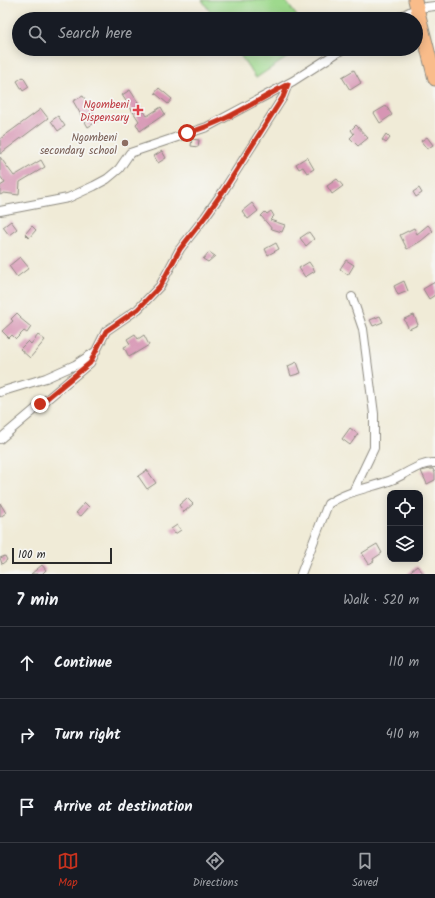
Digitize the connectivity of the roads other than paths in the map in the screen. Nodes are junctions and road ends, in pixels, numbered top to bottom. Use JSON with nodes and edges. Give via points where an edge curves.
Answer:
{"nodes":[{"id":1,"x":416,"y":4,"type":"edge"},
{"id":2,"x":435,"y":6,"type":"edge"},
{"id":3,"x":405,"y":12,"type":"edge"},
{"id":4,"x":423,"y":32,"type":"edge"},
{"id":5,"x":332,"y":56,"type":"edge"},
{"id":6,"x":435,"y":79,"type":"edge"},
{"id":7,"x":288,"y":84,"type":"junction"},
{"id":8,"x":0,"y":211,"type":"edge"},
{"id":9,"x":352,"y":297,"type":"dead end"},
{"id":10,"x":95,"y":351,"type":"junction"},
{"id":11,"x":0,"y":392,"type":"edge"},
{"id":12,"x":0,"y":439,"type":"edge"},
{"id":13,"x":435,"y":463,"type":"edge"},
{"id":14,"x":353,"y":492,"type":"junction"},
{"id":15,"x":301,"y":574,"type":"edge"}],
"edges":[{"from":1,"to":2,"type":"street"},
{"from":1,"to":3,"type":"street"},
{"from":4,"to":6,"type":"highway"},
{"from":5,"to":7,"type":"street"},
{"from":7,"to":8,"type":"street","via":[[207,127],[130,153],[119,170],[107,179],[68,198]]},
{"from":7,"to":10,"type":"street","via":[[283,97],[224,190],[180,249],[160,286],[138,309],[106,331]]},
{"from":9,"to":14,"type":"street","via":[[363,329],[374,414],[374,448]]},
{"from":10,"to":11,"type":"street","via":[[75,365],[46,378]]},
{"from":10,"to":12,"type":"street","via":[[90,363]]},
{"from":13,"to":14,"type":"street","via":[[427,463],[390,481]]},
{"from":14,"to":15,"type":"street","via":[[328,504]]}]}
